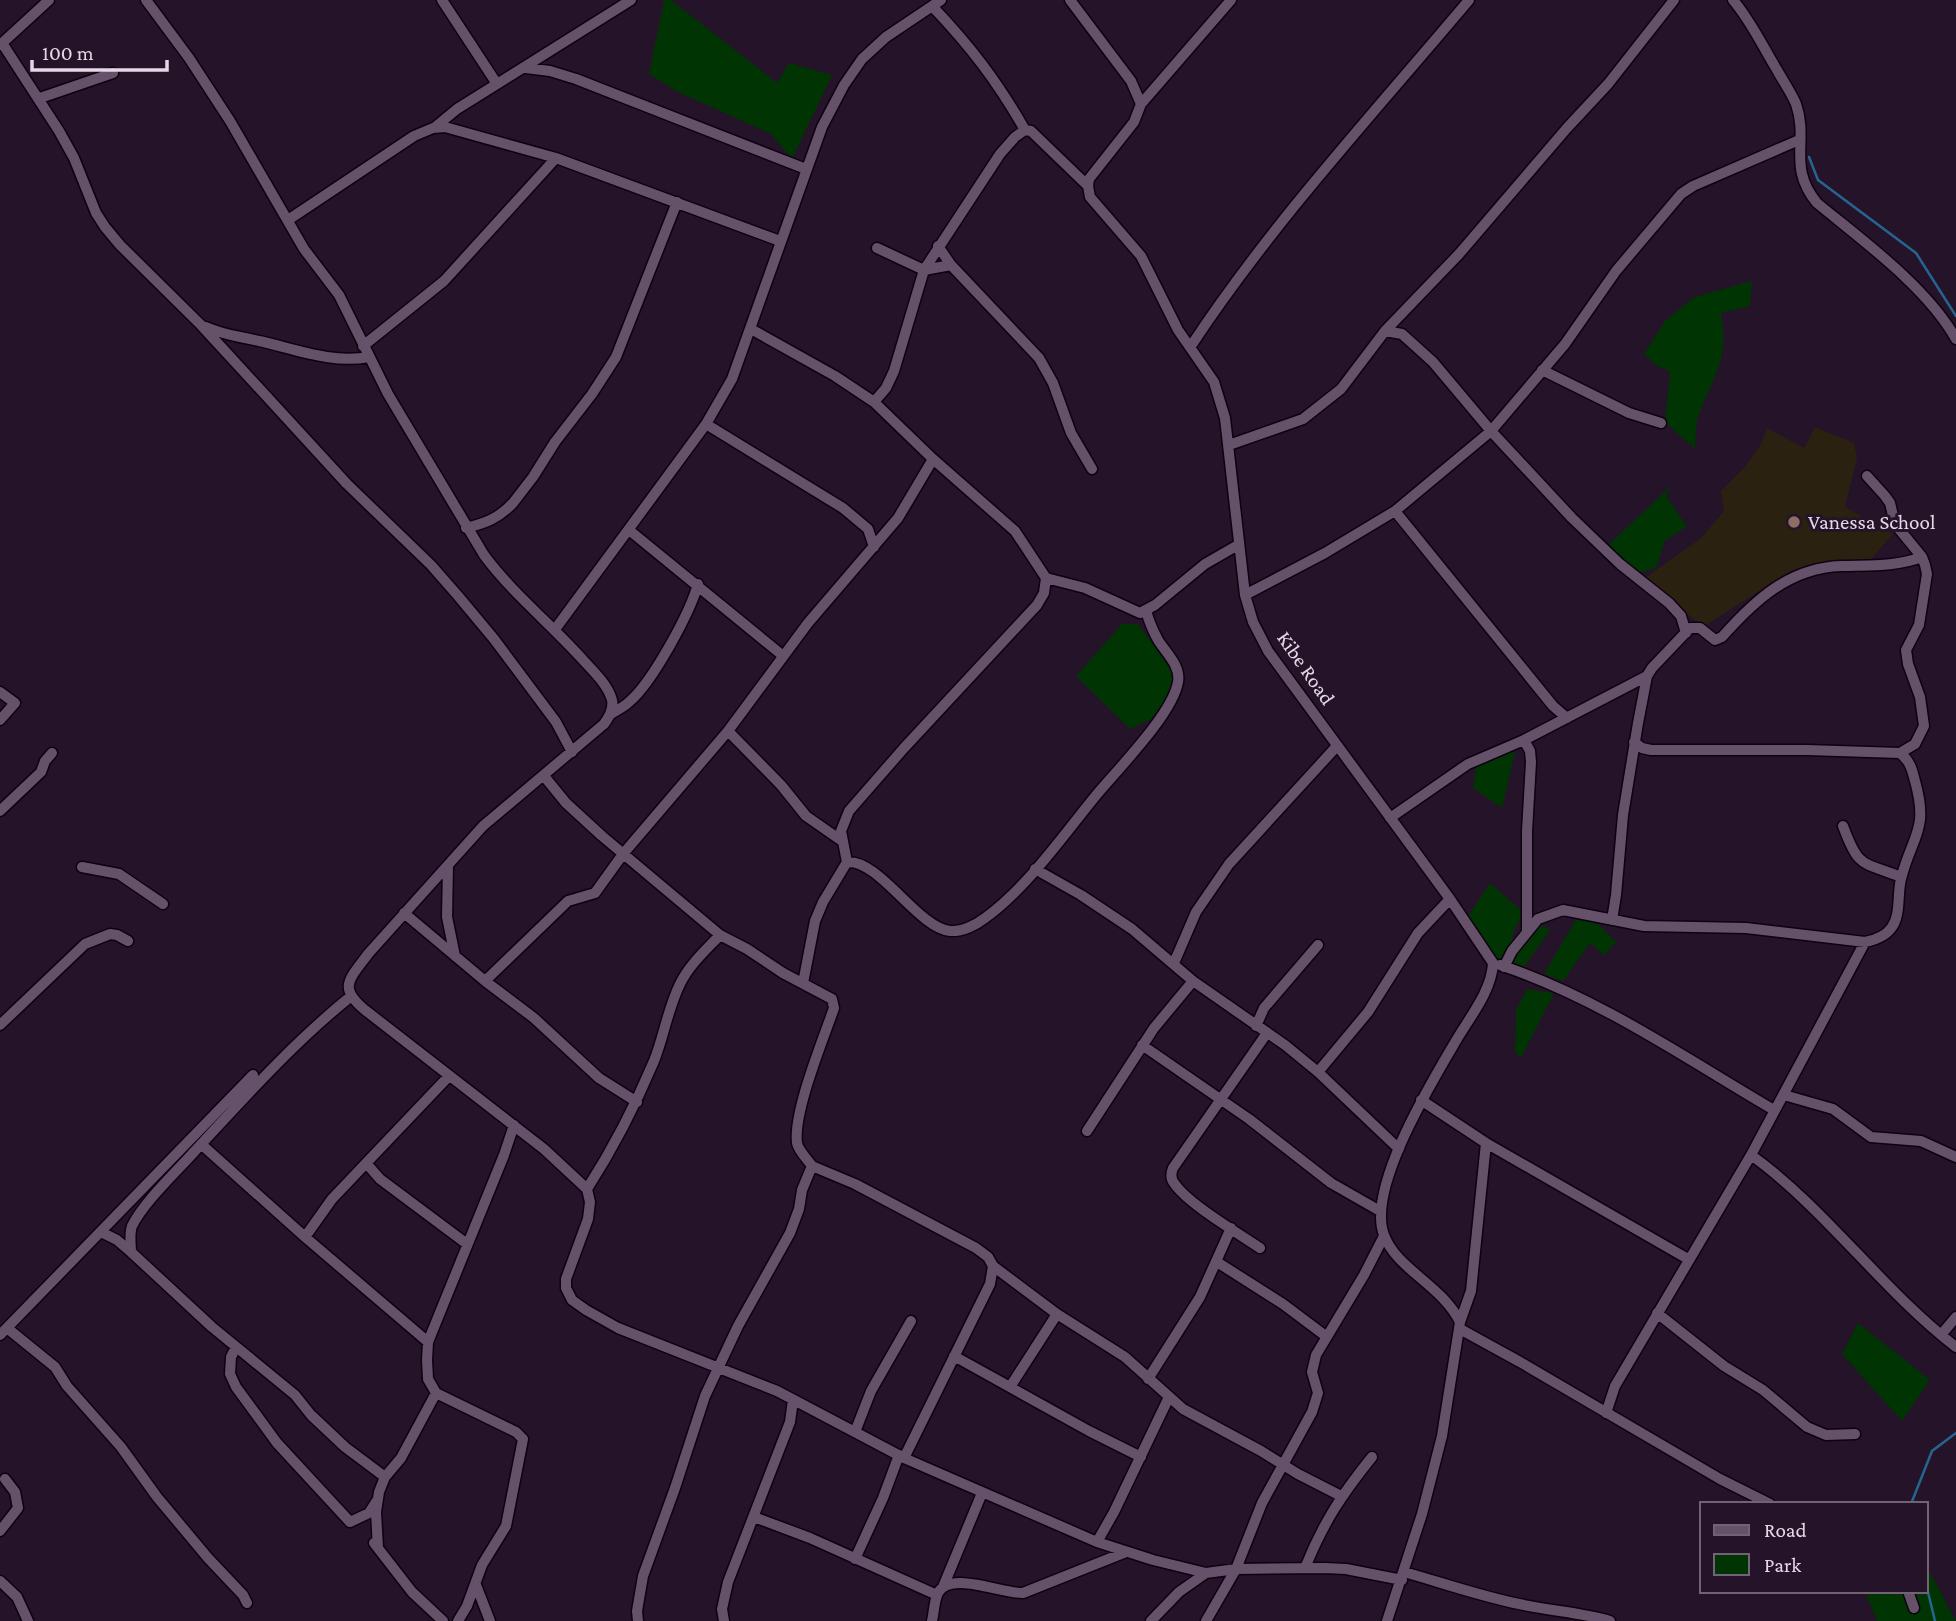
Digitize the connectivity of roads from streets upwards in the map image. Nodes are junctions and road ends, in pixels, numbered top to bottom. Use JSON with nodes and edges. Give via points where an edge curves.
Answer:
{"nodes":[{"id":1,"x":49,"y":0,"type":"edge"},
{"id":2,"x":146,"y":0,"type":"edge"},
{"id":3,"x":442,"y":0,"type":"edge"},
{"id":4,"x":631,"y":0,"type":"edge"},
{"id":5,"x":1070,"y":0,"type":"edge"},
{"id":6,"x":1469,"y":0,"type":"edge"},
{"id":7,"x":1674,"y":0,"type":"edge"},
{"id":8,"x":1734,"y":0,"type":"edge"},
{"id":9,"x":1226,"y":2,"type":"edge"},
{"id":10,"x":937,"y":3,"type":"edge"},
{"id":11,"x":1,"y":44,"type":"edge"},
{"id":12,"x":526,"y":68,"type":"junction"},
{"id":13,"x":113,"y":73,"type":"dead end"},
{"id":14,"x":497,"y":84,"type":"junction"},
{"id":15,"x":40,"y":97,"type":"junction"},
{"id":16,"x":1141,"y":104,"type":"junction"},
{"id":17,"x":433,"y":128,"type":"junction"},
{"id":18,"x":1025,"y":130,"type":"junction"},
{"id":19,"x":1799,"y":140,"type":"junction"},
{"id":20,"x":556,"y":158,"type":"junction"},
{"id":21,"x":806,"y":169,"type":"junction"},
{"id":22,"x":1088,"y":186,"type":"junction"},
{"id":23,"x":677,"y":202,"type":"junction"},
{"id":24,"x":288,"y":220,"type":"junction"},
{"id":25,"x":780,"y":241,"type":"junction"},
{"id":26,"x":938,"y":246,"type":"junction"},
{"id":27,"x":877,"y":247,"type":"dead end"},
{"id":28,"x":951,"y":265,"type":"junction"},
{"id":29,"x":924,"y":270,"type":"junction"},
{"id":30,"x":1399,"y":316,"type":"junction"},
{"id":31,"x":201,"y":325,"type":"junction"},
{"id":32,"x":751,"y":329,"type":"junction"},
{"id":33,"x":1385,"y":331,"type":"junction"},
{"id":34,"x":1402,"y":334,"type":"junction"},
{"id":35,"x":1956,"y":339,"type":"edge"},
{"id":36,"x":363,"y":346,"type":"junction"},
{"id":37,"x":1191,"y":346,"type":"junction"},
{"id":38,"x":369,"y":357,"type":"junction"},
{"id":39,"x":1542,"y":370,"type":"junction"},
{"id":40,"x":886,"y":388,"type":"junction"},
{"id":41,"x":874,"y":402,"type":"junction"},
{"id":42,"x":884,"y":412,"type":"junction"},
{"id":43,"x":1661,"y":423,"type":"dead end"},
{"id":44,"x":706,"y":424,"type":"junction"},
{"id":45,"x":1490,"y":430,"type":"junction"},
{"id":46,"x":1228,"y":445,"type":"junction"},
{"id":47,"x":933,"y":459,"type":"junction"},
{"id":48,"x":1092,"y":469,"type":"dead end"},
{"id":49,"x":1867,"y":476,"type":"dead end"},
{"id":50,"x":1395,"y":510,"type":"junction"},
{"id":51,"x":466,"y":528,"type":"junction"},
{"id":52,"x":629,"y":530,"type":"junction"},
{"id":53,"x":1238,"y":545,"type":"junction"},
{"id":54,"x":874,"y":547,"type":"junction"},
{"id":55,"x":1922,"y":557,"type":"junction"},
{"id":56,"x":1046,"y":578,"type":"junction"},
{"id":57,"x":698,"y":584,"type":"junction"},
{"id":58,"x":1245,"y":595,"type":"junction"},
{"id":59,"x":1146,"y":611,"type":"junction"},
{"id":60,"x":556,"y":628,"type":"junction"},
{"id":61,"x":1686,"y":633,"type":"junction"},
{"id":62,"x":782,"y":655,"type":"junction"},
{"id":63,"x":1647,"y":676,"type":"junction"},
{"id":64,"x":1629,"y":686,"type":"junction"},
{"id":65,"x":0,"y":692,"type":"edge"},
{"id":66,"x":1643,"y":699,"type":"junction"},
{"id":67,"x":1553,"y":706,"type":"junction"},
{"id":68,"x":611,"y":715,"type":"junction"},
{"id":69,"x":1567,"y":718,"type":"junction"},
{"id":70,"x":0,"y":720,"type":"edge"},
{"id":71,"x":1548,"y":728,"type":"junction"},
{"id":72,"x":728,"y":732,"type":"junction"},
{"id":73,"x":1524,"y":740,"type":"junction"},
{"id":74,"x":1634,"y":742,"type":"junction"},
{"id":75,"x":1337,"y":746,"type":"junction"},
{"id":76,"x":572,"y":752,"type":"junction"},
{"id":77,"x":52,"y":753,"type":"dead end"},
{"id":78,"x":1900,"y":753,"type":"junction"},
{"id":79,"x":544,"y":776,"type":"junction"},
{"id":80,"x":0,"y":811,"type":"edge"},
{"id":81,"x":1390,"y":818,"type":"junction"},
{"id":82,"x":1843,"y":826,"type":"dead end"},
{"id":83,"x":842,"y":841,"type":"junction"},
{"id":84,"x":622,"y":854,"type":"junction"},
{"id":85,"x":846,"y":862,"type":"junction"},
{"id":86,"x":448,"y":865,"type":"junction"},
{"id":87,"x":82,"y":867,"type":"dead end"},
{"id":88,"x":1035,"y":869,"type":"junction"},
{"id":89,"x":1901,"y":877,"type":"junction"},
{"id":90,"x":1450,"y":899,"type":"junction"},
{"id":91,"x":163,"y":904,"type":"dead end"},
{"id":92,"x":404,"y":913,"type":"junction"},
{"id":93,"x":1612,"y":920,"type":"junction"},
{"id":94,"x":1527,"y":931,"type":"junction"},
{"id":95,"x":720,"y":935,"type":"junction"},
{"id":96,"x":128,"y":941,"type":"dead end"},
{"id":97,"x":1865,"y":942,"type":"junction"},
{"id":98,"x":1318,"y":945,"type":"dead end"},
{"id":99,"x":456,"y":956,"type":"junction"},
{"id":100,"x":1174,"y":963,"type":"junction"},
{"id":101,"x":1493,"y":963,"type":"junction"},
{"id":102,"x":1504,"y":967,"type":"junction"},
{"id":103,"x":485,"y":981,"type":"junction"},
{"id":104,"x":1193,"y":981,"type":"junction"},
{"id":105,"x":803,"y":983,"type":"junction"},
{"id":106,"x":350,"y":998,"type":"junction"},
{"id":107,"x":1251,"y":1023,"type":"junction"},
{"id":108,"x":0,"y":1024,"type":"edge"},
{"id":109,"x":1267,"y":1033,"type":"junction"},
{"id":110,"x":1142,"y":1045,"type":"junction"},
{"id":111,"x":1318,"y":1072,"type":"junction"},
{"id":112,"x":253,"y":1075,"type":"dead end"},
{"id":113,"x":449,"y":1076,"type":"junction"},
{"id":114,"x":1784,"y":1095,"type":"junction"},
{"id":115,"x":1421,"y":1100,"type":"junction"},
{"id":116,"x":1221,"y":1101,"type":"junction"},
{"id":117,"x":636,"y":1102,"type":"junction"},
{"id":118,"x":1774,"y":1110,"type":"junction"},
{"id":119,"x":514,"y":1125,"type":"junction"},
{"id":120,"x":1087,"y":1131,"type":"dead end"},
{"id":121,"x":1486,"y":1143,"type":"junction"},
{"id":122,"x":201,"y":1144,"type":"junction"},
{"id":123,"x":1399,"y":1149,"type":"junction"},
{"id":124,"x":1751,"y":1155,"type":"junction"},
{"id":125,"x":1956,"y":1157,"type":"edge"},
{"id":126,"x":366,"y":1163,"type":"junction"},
{"id":127,"x":811,"y":1166,"type":"junction"},
{"id":128,"x":161,"y":1188,"type":"junction"},
{"id":129,"x":587,"y":1189,"type":"junction"},
{"id":130,"x":131,"y":1202,"type":"junction"},
{"id":131,"x":1380,"y":1211,"type":"junction"},
{"id":132,"x":1231,"y":1228,"type":"junction"},
{"id":133,"x":101,"y":1232,"type":"junction"},
{"id":134,"x":1384,"y":1236,"type":"junction"},
{"id":135,"x":305,"y":1237,"type":"junction"},
{"id":136,"x":467,"y":1244,"type":"junction"},
{"id":137,"x":1260,"y":1248,"type":"dead end"},
{"id":138,"x":131,"y":1252,"type":"junction"},
{"id":139,"x":1688,"y":1259,"type":"junction"},
{"id":140,"x":1217,"y":1262,"type":"junction"},
{"id":141,"x":993,"y":1266,"type":"junction"},
{"id":142,"x":1657,"y":1313,"type":"junction"},
{"id":143,"x":1057,"y":1314,"type":"junction"},
{"id":144,"x":1956,"y":1317,"type":"edge"},
{"id":145,"x":911,"y":1321,"type":"dead end"},
{"id":146,"x":1460,"y":1326,"type":"junction"},
{"id":147,"x":3,"y":1332,"type":"edge"},
{"id":148,"x":1941,"y":1335,"type":"junction"},
{"id":149,"x":1327,"y":1336,"type":"junction"},
{"id":150,"x":428,"y":1342,"type":"junction"},
{"id":151,"x":1956,"y":1346,"type":"edge"},
{"id":152,"x":236,"y":1347,"type":"junction"},
{"id":153,"x":954,"y":1356,"type":"junction"},
{"id":154,"x":716,"y":1367,"type":"junction"},
{"id":155,"x":1148,"y":1378,"type":"junction"},
{"id":156,"x":1010,"y":1387,"type":"junction"},
{"id":157,"x":436,"y":1393,"type":"junction"},
{"id":158,"x":1169,"y":1397,"type":"junction"},
{"id":159,"x":793,"y":1400,"type":"junction"},
{"id":160,"x":811,"y":1410,"type":"junction"},
{"id":161,"x":1606,"y":1413,"type":"junction"},
{"id":162,"x":790,"y":1422,"type":"junction"},
{"id":163,"x":855,"y":1432,"type":"junction"},
{"id":164,"x":1855,"y":1434,"type":"dead end"},
{"id":165,"x":902,"y":1457,"type":"junction"},
{"id":166,"x":1141,"y":1457,"type":"junction"},
{"id":167,"x":1372,"y":1457,"type":"dead end"},
{"id":168,"x":1283,"y":1465,"type":"junction"},
{"id":169,"x":385,"y":1477,"type":"junction"},
{"id":170,"x":5,"y":1479,"type":"dead end"},
{"id":171,"x":982,"y":1493,"type":"junction"},
{"id":172,"x":1341,"y":1496,"type":"junction"},
{"id":173,"x":376,"y":1502,"type":"junction"},
{"id":174,"x":1766,"y":1502,"type":"edge"},
{"id":175,"x":754,"y":1517,"type":"junction"},
{"id":176,"x":0,"y":1531,"type":"edge"},
{"id":177,"x":1097,"y":1542,"type":"junction"},
{"id":178,"x":1126,"y":1552,"type":"junction"},
{"id":179,"x":855,"y":1559,"type":"junction"},
{"id":180,"x":1305,"y":1567,"type":"junction"},
{"id":181,"x":1236,"y":1569,"type":"junction"},
{"id":182,"x":1206,"y":1573,"type":"junction"},
{"id":183,"x":1403,"y":1576,"type":"junction"},
{"id":184,"x":0,"y":1581,"type":"edge"},
{"id":185,"x":476,"y":1585,"type":"junction"},
{"id":186,"x":940,"y":1591,"type":"junction"},
{"id":187,"x":1909,"y":1593,"type":"edge"},
{"id":188,"x":247,"y":1603,"type":"dead end"},
{"id":189,"x":1914,"y":1608,"type":"dead end"},
{"id":190,"x":28,"y":1621,"type":"edge"},
{"id":191,"x":443,"y":1621,"type":"edge"},
{"id":192,"x":458,"y":1621,"type":"edge"},
{"id":193,"x":490,"y":1621,"type":"edge"},
{"id":194,"x":638,"y":1621,"type":"edge"},
{"id":195,"x":724,"y":1621,"type":"edge"},
{"id":196,"x":932,"y":1621,"type":"edge"},
{"id":197,"x":1151,"y":1621,"type":"edge"},
{"id":198,"x":1206,"y":1621,"type":"edge"},
{"id":199,"x":1387,"y":1621,"type":"edge"},
{"id":200,"x":1610,"y":1621,"type":"edge"}],
"edges":[{"from":1,"to":11,"type":"street"},
{"from":2,"to":24,"type":"street","via":[[189,58]]},
{"from":3,"to":14,"type":"street"},
{"from":4,"to":12,"type":"street"},
{"from":5,"to":16,"type":"street","via":[[1130,81]]},
{"from":6,"to":37,"type":"street","via":[[1242,272]]},
{"from":7,"to":30,"type":"street","via":[[1608,84]]},
{"from":8,"to":19,"type":"street","via":[[1795,102]]},
{"from":9,"to":16,"type":"street"},
{"from":10,"to":18,"type":"street"},
{"from":10,"to":21,"type":"street","via":[[862,59],[822,127]]},
{"from":11,"to":15,"type":"street"},
{"from":12,"to":14,"type":"street"},
{"from":12,"to":21,"type":"street","via":[[576,79]]},
{"from":13,"to":15,"type":"street"},
{"from":14,"to":17,"type":"street"},
{"from":15,"to":31,"type":"street","via":[[105,227]]},
{"from":16,"to":22,"type":"street","via":[[1134,122],[1093,173]]},
{"from":17,"to":20,"type":"street","via":[[456,128]]},
{"from":17,"to":24,"type":"street"},
{"from":18,"to":22,"type":"street","name":"Kibe Road","via":[[1038,135]]},
{"from":18,"to":26,"type":"street","via":[[1000,154]]},
{"from":19,"to":35,"type":"street","via":[[1801,177],[1807,191],[1892,264]]},
{"from":19,"to":39,"type":"street","via":[[1681,194]]},
{"from":20,"to":23,"type":"street"},
{"from":20,"to":36,"type":"street","via":[[444,281]]},
{"from":21,"to":25,"type":"street"},
{"from":22,"to":37,"type":"street","name":"Kibe Road","via":[[1090,197],[1141,256],[1178,330]]},
{"from":23,"to":25,"type":"street"},
{"from":23,"to":51,"type":"street","via":[[628,331],[605,376],[513,503],[491,521]]},
{"from":24,"to":36,"type":"street","via":[[339,295]]},
{"from":25,"to":32,"type":"street"},
{"from":26,"to":28,"type":"street"},
{"from":26,"to":29,"type":"street"},
{"from":27,"to":29,"type":"street"},
{"from":28,"to":29,"type":"street"},
{"from":28,"to":48,"type":"street","via":[[1044,365],[1071,433]]},
{"from":29,"to":40,"type":"street"},
{"from":30,"to":33,"type":"street"},
{"from":30,"to":34,"type":"street"},
{"from":31,"to":38,"type":"street","via":[[238,339],[333,358]]},
{"from":31,"to":76,"type":"street","via":[[477,617],[556,722]]},
{"from":32,"to":41,"type":"street"},
{"from":32,"to":44,"type":"street","via":[[732,379]]},
{"from":33,"to":34,"type":"street"},
{"from":33,"to":46,"type":"street","via":[[1341,389],[1317,410],[1287,426]]},
{"from":34,"to":45,"type":"street","via":[[1433,362]]},
{"from":36,"to":38,"type":"street"},
{"from":37,"to":46,"type":"street","name":"Kibe Road","via":[[1221,400]]},
{"from":38,"to":51,"type":"street"},
{"from":39,"to":43,"type":"street","via":[[1629,413]]},
{"from":39,"to":45,"type":"street"},
{"from":40,"to":41,"type":"street"},
{"from":40,"to":42,"type":"street"},
{"from":41,"to":42,"type":"street"},
{"from":42,"to":47,"type":"street"},
{"from":44,"to":52,"type":"street"},
{"from":44,"to":54,"type":"street","via":[[843,508],[868,529]]},
{"from":45,"to":50,"type":"street"},
{"from":45,"to":61,"type":"street","via":[[1595,541],[1669,603],[1681,616]]},
{"from":46,"to":53,"type":"street","name":"Kibe Road"},
{"from":47,"to":54,"type":"street","via":[[906,506]]},
{"from":47,"to":56,"type":"street","via":[[1015,531]]},
{"from":49,"to":55,"type":"street","via":[[1890,503],[1895,524]]},
{"from":50,"to":58,"type":"street"},
{"from":50,"to":67,"type":"street"},
{"from":51,"to":60,"type":"street","via":[[497,572]]},
{"from":52,"to":57,"type":"street"},
{"from":52,"to":60,"type":"street"},
{"from":53,"to":58,"type":"street","name":"Kibe Road"},
{"from":53,"to":59,"type":"street","via":[[1205,564]]},
{"from":54,"to":62,"type":"street"},
{"from":55,"to":61,"type":"street","via":[[1890,566],[1840,566],[1803,573],[1757,600],[1719,639],[1696,627]]},
{"from":55,"to":78,"type":"street","via":[[1927,574],[1919,625],[1906,650],[1924,726],[1915,744]]},
{"from":56,"to":59,"type":"street","via":[[1085,588],[1134,612]]},
{"from":56,"to":83,"type":"street","via":[[1037,605],[849,811],[842,822]]},
{"from":57,"to":62,"type":"street"},
{"from":57,"to":68,"type":"street","via":[[689,610],[643,687]]},
{"from":58,"to":75,"type":"street","name":"Kibe Road","via":[[1268,651]]},
{"from":59,"to":88,"type":"street","via":[[1151,627],[1177,666],[1177,689],[1151,728]]},
{"from":60,"to":68,"type":"street","via":[[607,689],[613,702]]},
{"from":61,"to":63,"type":"street"},
{"from":62,"to":72,"type":"street"},
{"from":63,"to":64,"type":"street"},
{"from":63,"to":66,"type":"street"},
{"from":64,"to":66,"type":"street"},
{"from":64,"to":69,"type":"street"},
{"from":65,"to":70,"type":"street","via":[[15,703]]},
{"from":66,"to":74,"type":"street"},
{"from":67,"to":69,"type":"street"},
{"from":67,"to":71,"type":"street"},
{"from":68,"to":76,"type":"street"},
{"from":69,"to":71,"type":"street"},
{"from":71,"to":73,"type":"street"},
{"from":72,"to":83,"type":"street","via":[[806,816]]},
{"from":72,"to":84,"type":"street"},
{"from":73,"to":81,"type":"street","via":[[1468,764]]},
{"from":73,"to":94,"type":"street","via":[[1531,762]]},
{"from":74,"to":78,"type":"street","via":[[1647,750]]},
{"from":74,"to":93,"type":"street"},
{"from":75,"to":81,"type":"street","name":"Kibe Road"},
{"from":75,"to":100,"type":"street","via":[[1229,864],[1196,912]]},
{"from":76,"to":79,"type":"street"},
{"from":77,"to":80,"type":"street","via":[[41,772]]},
{"from":78,"to":89,"type":"street","via":[[1912,767],[1922,811]]},
{"from":79,"to":84,"type":"street","via":[[566,803]]},
{"from":79,"to":86,"type":"street","via":[[506,804]]},
{"from":81,"to":90,"type":"street","name":"Kibe Road"},
{"from":82,"to":89,"type":"street","via":[[1859,860]]},
{"from":83,"to":85,"type":"street"},
{"from":84,"to":95,"type":"street"},
{"from":84,"to":103,"type":"street","via":[[595,892],[568,901]]},
{"from":85,"to":88,"type":"street","via":[[855,861],[868,869],[948,931],[983,920]]},
{"from":85,"to":105,"type":"street","via":[[815,921]]},
{"from":86,"to":92,"type":"street"},
{"from":86,"to":99,"type":"street","via":[[447,917]]},
{"from":87,"to":91,"type":"street","via":[[119,874]]},
{"from":88,"to":100,"type":"street","via":[[1121,921]]},
{"from":89,"to":97,"type":"street","via":[[1892,927]]},
{"from":90,"to":101,"type":"street","name":"Kibe Road"},
{"from":90,"to":111,"type":"street","via":[[1413,940],[1368,1012]]},
{"from":92,"to":99,"type":"street"},
{"from":92,"to":106,"type":"street","via":[[353,974]]},
{"from":93,"to":94,"type":"street","via":[[1563,910],[1538,919]]},
{"from":93,"to":97,"type":"street","via":[[1644,926],[1746,928]]},
{"from":94,"to":102,"type":"street"},
{"from":95,"to":105,"type":"street"},
{"from":95,"to":117,"type":"street","via":[[681,982]]},
{"from":96,"to":108,"type":"street","via":[[110,934],[85,944]]},
{"from":97,"to":114,"type":"street"},
{"from":98,"to":107,"type":"street"},
{"from":99,"to":103,"type":"street"},
{"from":100,"to":104,"type":"street"},
{"from":101,"to":102,"type":"street"},
{"from":101,"to":115,"type":"street","via":[[1478,1004]]},
{"from":102,"to":118,"type":"street","via":[[1612,1014]]},
{"from":103,"to":117,"type":"street","via":[[534,1018],[598,1078]]},
{"from":104,"to":107,"type":"street"},
{"from":104,"to":110,"type":"street"},
{"from":105,"to":127,"type":"street","via":[[832,999],[834,1008],[797,1122],[797,1145]]},
{"from":106,"to":113,"type":"street"},
{"from":106,"to":122,"type":"street","via":[[284,1055]]},
{"from":107,"to":109,"type":"street"},
{"from":109,"to":111,"type":"street"},
{"from":109,"to":116,"type":"street"},
{"from":110,"to":116,"type":"street"},
{"from":110,"to":120,"type":"street"},
{"from":111,"to":123,"type":"street"},
{"from":112,"to":130,"type":"street"},
{"from":113,"to":119,"type":"street"},
{"from":113,"to":126,"type":"street"},
{"from":114,"to":118,"type":"street"},
{"from":114,"to":125,"type":"street","via":[[1833,1109],[1871,1137],[1921,1141]]},
{"from":115,"to":121,"type":"street"},
{"from":115,"to":123,"type":"street"},
{"from":116,"to":131,"type":"street","via":[[1331,1183]]},
{"from":116,"to":132,"type":"street","via":[[1171,1175],[1173,1183]]},
{"from":117,"to":129,"type":"street"},
{"from":118,"to":124,"type":"street"},
{"from":119,"to":129,"type":"street"},
{"from":119,"to":136,"type":"street"},
{"from":121,"to":139,"type":"street"},
{"from":121,"to":146,"type":"street","via":[[1471,1291]]},
{"from":122,"to":128,"type":"street"},
{"from":122,"to":135,"type":"street"},
{"from":123,"to":131,"type":"street"},
{"from":124,"to":139,"type":"street"},
{"from":124,"to":148,"type":"street"},
{"from":126,"to":135,"type":"street"},
{"from":126,"to":136,"type":"street","via":[[380,1179]]},
{"from":127,"to":141,"type":"street","via":[[976,1248]]},
{"from":127,"to":154,"type":"street","via":[[790,1233]]},
{"from":128,"to":130,"type":"street"},
{"from":128,"to":138,"type":"street","via":[[133,1225]]},
{"from":129,"to":154,"type":"street","via":[[588,1219],[566,1279],[572,1300],[618,1328]]},
{"from":130,"to":133,"type":"street"},
{"from":131,"to":134,"type":"street"},
{"from":132,"to":137,"type":"street"},
{"from":132,"to":140,"type":"street"},
{"from":133,"to":138,"type":"street"},
{"from":133,"to":147,"type":"street"},
{"from":134,"to":146,"type":"street","via":[[1407,1266],[1443,1296]]},
{"from":134,"to":149,"type":"street"},
{"from":135,"to":150,"type":"street"},
{"from":136,"to":150,"type":"street"},
{"from":138,"to":152,"type":"street"},
{"from":139,"to":142,"type":"street"},
{"from":140,"to":149,"type":"street"},
{"from":140,"to":155,"type":"street","via":[[1181,1331]]},
{"from":141,"to":143,"type":"street"},
{"from":141,"to":153,"type":"street","via":[[990,1284]]},
{"from":142,"to":161,"type":"street","via":[[1611,1394]]},
{"from":142,"to":164,"type":"street","via":[[1807,1427],[1826,1435]]},
{"from":143,"to":155,"type":"street","via":[[1125,1357]]},
{"from":143,"to":156,"type":"street"},
{"from":144,"to":148,"type":"street"},
{"from":145,"to":163,"type":"street","via":[[871,1391]]},
{"from":146,"to":161,"type":"street"},
{"from":146,"to":183,"type":"street","via":[[1442,1436]]},
{"from":147,"to":188,"type":"street","via":[[55,1367]]},
{"from":148,"to":151,"type":"street"},
{"from":149,"to":168,"type":"street","via":[[1312,1363],[1317,1400]]},
{"from":150,"to":157,"type":"street","via":[[428,1379]]},
{"from":152,"to":169,"type":"street","via":[[295,1395],[345,1447]]},
{"from":152,"to":173,"type":"street","via":[[230,1374],[277,1443],[350,1522],[369,1513]]},
{"from":153,"to":156,"type":"street"},
{"from":153,"to":165,"type":"street"},
{"from":154,"to":159,"type":"street"},
{"from":154,"to":194,"type":"street","via":[[643,1576]]},
{"from":155,"to":158,"type":"street"},
{"from":156,"to":166,"type":"street"},
{"from":157,"to":169,"type":"street","via":[[401,1458]]},
{"from":157,"to":185,"type":"street","via":[[523,1439],[506,1526],[482,1565]]},
{"from":158,"to":166,"type":"street"},
{"from":158,"to":168,"type":"street"},
{"from":159,"to":160,"type":"street"},
{"from":159,"to":162,"type":"street"},
{"from":160,"to":162,"type":"street"},
{"from":160,"to":163,"type":"street"},
{"from":161,"to":174,"type":"street"},
{"from":162,"to":175,"type":"street"},
{"from":163,"to":165,"type":"street"},
{"from":165,"to":171,"type":"street"},
{"from":165,"to":179,"type":"street"},
{"from":166,"to":177,"type":"street"},
{"from":167,"to":172,"type":"street"},
{"from":168,"to":172,"type":"street"},
{"from":168,"to":181,"type":"street"},
{"from":169,"to":173,"type":"street"},
{"from":170,"to":176,"type":"street","via":[[15,1492],[18,1507]]},
{"from":171,"to":177,"type":"street"},
{"from":171,"to":186,"type":"street"},
{"from":172,"to":180,"type":"street"},
{"from":173,"to":191,"type":"street","via":[[376,1546],[412,1592]]},
{"from":175,"to":179,"type":"street"},
{"from":175,"to":195,"type":"street","via":[[723,1598]]},
{"from":177,"to":178,"type":"street"},
{"from":178,"to":182,"type":"street"},
{"from":178,"to":186,"type":"street","via":[[1023,1593],[968,1583]]},
{"from":179,"to":186,"type":"street"},
{"from":180,"to":181,"type":"street"},
{"from":180,"to":183,"type":"street"},
{"from":181,"to":182,"type":"street"},
{"from":181,"to":198,"type":"street"},
{"from":182,"to":197,"type":"street"},
{"from":183,"to":199,"type":"street"},
{"from":183,"to":200,"type":"street"},
{"from":184,"to":190,"type":"street","via":[[17,1597]]},
{"from":185,"to":192,"type":"street"},
{"from":185,"to":193,"type":"street"},
{"from":186,"to":196,"type":"street"},
{"from":187,"to":189,"type":"street"}]}
